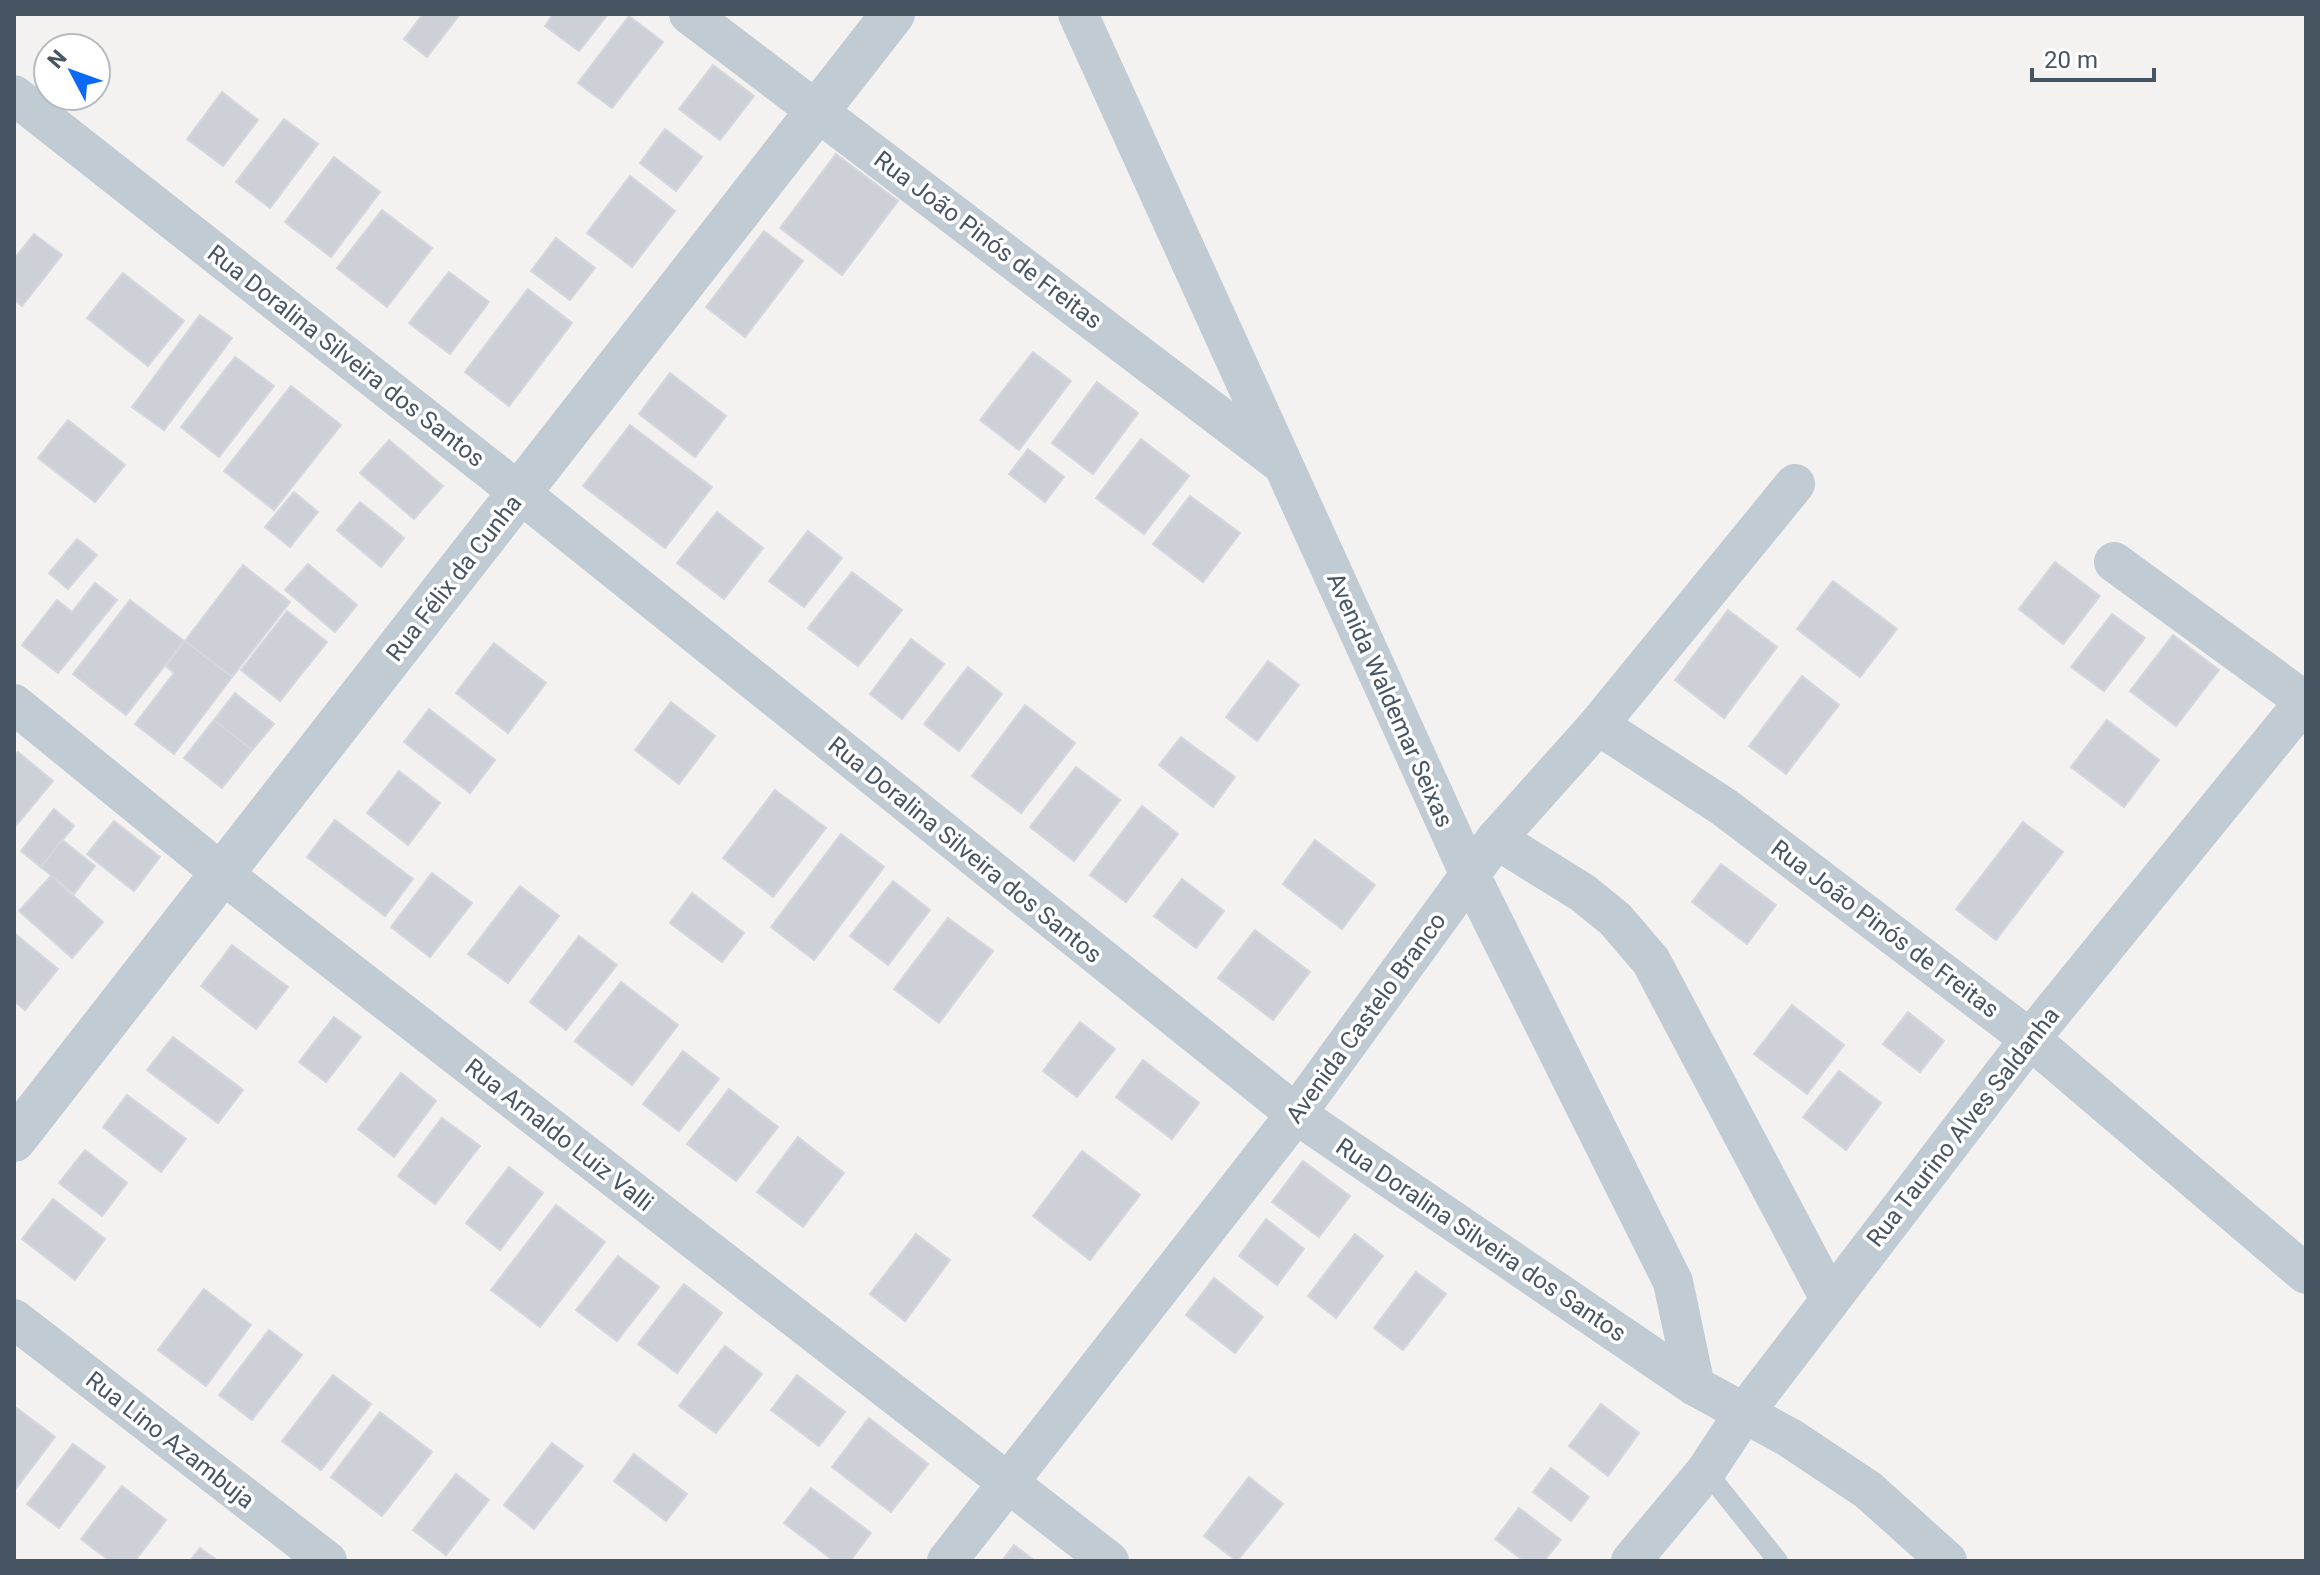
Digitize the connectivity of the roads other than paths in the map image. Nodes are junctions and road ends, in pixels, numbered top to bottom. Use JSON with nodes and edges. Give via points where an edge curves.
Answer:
{"nodes":[{"id":1,"x":689,"y":14,"type":"edge"},
{"id":2,"x":893,"y":14,"type":"edge"},
{"id":3,"x":1078,"y":14,"type":"edge"},
{"id":4,"x":14,"y":95,"type":"edge"},
{"id":5,"x":818,"y":111,"type":"junction"},
{"id":6,"x":1285,"y":466,"type":"junction"},
{"id":7,"x":1795,"y":484,"type":"dead end"},
{"id":8,"x":520,"y":493,"type":"junction"},
{"id":9,"x":2114,"y":562,"type":"dead end"},
{"id":10,"x":2306,"y":701,"type":"edge"},
{"id":11,"x":14,"y":704,"type":"edge"},
{"id":12,"x":1598,"y":725,"type":"junction"},
{"id":13,"x":1496,"y":839,"type":"junction"},
{"id":14,"x":224,"y":875,"type":"junction"},
{"id":15,"x":1470,"y":875,"type":"junction"},
{"id":16,"x":2030,"y":1039,"type":"junction"},
{"id":17,"x":1296,"y":1114,"type":"junction"},
{"id":18,"x":14,"y":1140,"type":"edge"},
{"id":19,"x":2306,"y":1274,"type":"edge"},
{"id":20,"x":1830,"y":1299,"type":"junction"},
{"id":21,"x":14,"y":1319,"type":"edge"},
{"id":22,"x":1695,"y":1386,"type":"junction"},
{"id":23,"x":1744,"y":1413,"type":"junction"},
{"id":24,"x":1706,"y":1471,"type":"junction"},
{"id":25,"x":1009,"y":1484,"type":"junction"},
{"id":26,"x":327,"y":1561,"type":"edge"},
{"id":27,"x":947,"y":1561,"type":"edge"},
{"id":28,"x":1109,"y":1561,"type":"edge"},
{"id":29,"x":1631,"y":1561,"type":"edge"},
{"id":30,"x":1778,"y":1561,"type":"edge"},
{"id":31,"x":1947,"y":1561,"type":"edge"}],
"edges":[{"from":1,"to":5,"type":"street","name":"Rua João Pinós de Freitas"},
{"from":2,"to":5,"type":"street","name":"Rua Félix da Cunha"},
{"from":3,"to":6,"type":"street","name":"Avenida Waldemar Seixas"},
{"from":4,"to":8,"type":"street","name":"Rua Doralina Silveira dos Santos"},
{"from":5,"to":6,"type":"street","name":"Rua João Pinós de Freitas"},
{"from":5,"to":8,"type":"street","name":"Rua Félix da Cunha"},
{"from":6,"to":15,"type":"street","name":"Avenida Waldemar Seixas"},
{"from":7,"to":12,"type":"street","name":"Avenida Castelo Branco"},
{"from":8,"to":14,"type":"street","name":"Rua Félix da Cunha"},
{"from":8,"to":17,"type":"street","name":"Rua Doralina Silveira dos Santos"},
{"from":9,"to":10,"type":"street"},
{"from":10,"to":16,"type":"street","name":"Rua Taurino Alves Saldanha"},
{"from":11,"to":14,"type":"street","name":"Rua Arnaldo Luiz Valli"},
{"from":12,"to":13,"type":"street","name":"Avenida Castelo Branco"},
{"from":12,"to":16,"type":"street","name":"Rua João Pinós de Freitas","via":[[1724,807]]},
{"from":13,"to":15,"type":"street","name":"Avenida Castelo Branco"},
{"from":13,"to":20,"type":"street","via":[[1583,893],[1615,919],[1651,961]]},
{"from":14,"to":18,"type":"street","name":"Rua Félix da Cunha"},
{"from":14,"to":25,"type":"street","name":"Rua Arnaldo Luiz Valli"},
{"from":15,"to":17,"type":"street","name":"Avenida Castelo Branco"},
{"from":15,"to":22,"type":"street","name":"Avenida Waldemar Seixas","via":[[1673,1282]]},
{"from":16,"to":19,"type":"street","name":"Rua João Pinós de Freitas"},
{"from":16,"to":20,"type":"street","name":"Rua Taurino Alves Saldanha"},
{"from":17,"to":22,"type":"street","name":"Rua Doralina Silveira dos Santos"},
{"from":17,"to":25,"type":"street","name":"Avenida Castelo Branco"},
{"from":20,"to":23,"type":"street","name":"Rua Taurino Alves Saldanha"},
{"from":21,"to":26,"type":"street","name":"Rua Lino Azambuja"},
{"from":22,"to":23,"type":"street","name":"Rua Doralina Silveira dos Santos"},
{"from":23,"to":24,"type":"street","name":"Rua Taurino Alves Saldanha"},
{"from":23,"to":31,"type":"street","name":"Rua Doralina Silveira dos Santos","via":[[1868,1490]]},
{"from":24,"to":29,"type":"street","name":"Rua Taurino Alves Saldanha"},
{"from":24,"to":30,"type":"lane"},
{"from":25,"to":27,"type":"street","name":"Avenida Castelo Branco"},
{"from":25,"to":28,"type":"street","name":"Rua Arnaldo Luiz Valli"}]}
